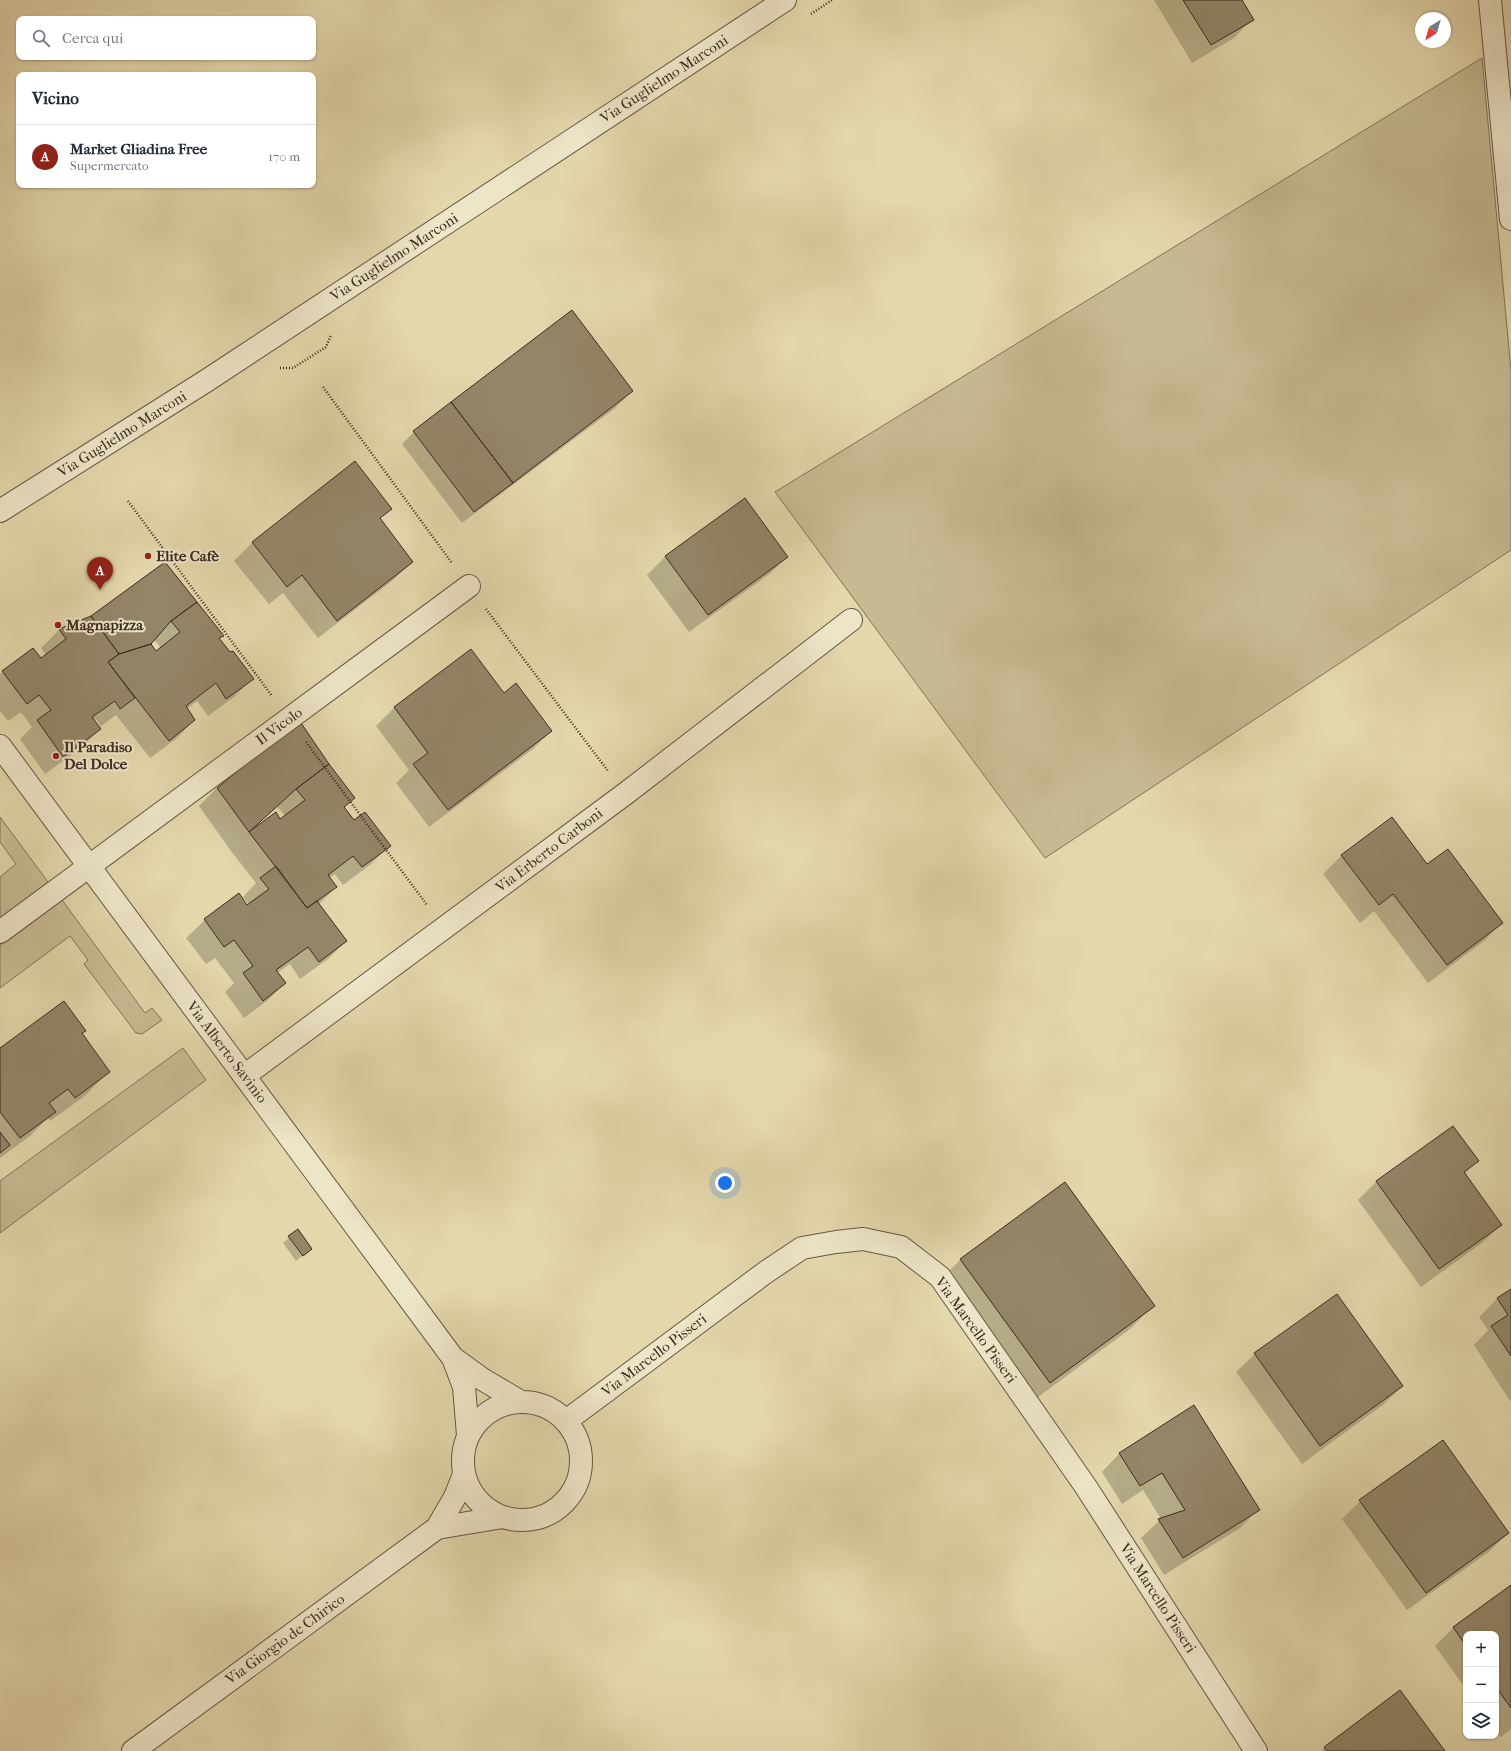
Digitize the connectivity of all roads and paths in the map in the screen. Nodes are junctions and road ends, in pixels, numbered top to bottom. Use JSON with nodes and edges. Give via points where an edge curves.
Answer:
{"nodes":[{"id":1,"x":785,"y":0,"type":"edge"},
{"id":2,"x":1490,"y":0,"type":"edge"},
{"id":3,"x":1511,"y":219,"type":"edge"},
{"id":4,"x":0,"y":511,"type":"edge"},
{"id":5,"x":469,"y":586,"type":"dead end"},
{"id":6,"x":851,"y":620,"type":"dead end"},
{"id":7,"x":0,"y":746,"type":"edge"},
{"id":8,"x":89,"y":866,"type":"junction"},
{"id":9,"x":0,"y":932,"type":"edge"},
{"id":10,"x":244,"y":1076,"type":"junction"},
{"id":11,"x":453,"y":1358,"type":"junction"},
{"id":12,"x":521,"y":1402,"type":"junction"},
{"id":13,"x":566,"y":1421,"type":"junction"},
{"id":14,"x":468,"y":1435,"type":"junction"},
{"id":15,"x":464,"y":1474,"type":"junction"},
{"id":16,"x":503,"y":1517,"type":"junction"},
{"id":17,"x":437,"y":1528,"type":"junction"},
{"id":18,"x":134,"y":1751,"type":"edge"},
{"id":19,"x":1256,"y":1751,"type":"edge"}],
"edges":[{"from":1,"to":4,"type":"street","name":"Via Guglielmo Marconi","via":[[206,381]]},
{"from":2,"to":3,"type":"street"},
{"from":5,"to":8,"type":"street","name":"Il Vicolo"},
{"from":6,"to":10,"type":"street","name":"Via Erberto Carboni","via":[[625,794]]},
{"from":7,"to":8,"type":"street","name":"Via Alberto Savinio"},
{"from":8,"to":9,"type":"street","name":"Il Vicolo"},
{"from":8,"to":10,"type":"street","name":"Via Alberto Savinio"},
{"from":10,"to":11,"type":"street","name":"Via Alberto Savinio"},
{"from":11,"to":12,"type":"street"},
{"from":11,"to":14,"type":"street","via":[[464,1387]]},
{"from":12,"to":13,"type":"street","via":[[532,1402],[551,1409]]},
{"from":12,"to":14,"type":"street","via":[[495,1408],[480,1419]]},
{"from":13,"to":16,"type":"street","via":[[576,1437],[581,1456],[580,1475],[572,1493],[559,1507],[542,1517],[523,1520]]},
{"from":13,"to":19,"type":"street","name":"Via Marcello Pisseri","via":[[802,1248],[862,1239],[901,1247],[940,1277],[1086,1487]]},
{"from":14,"to":15,"type":"street","via":[[463,1454]]},
{"from":15,"to":16,"type":"street","via":[[472,1493],[486,1508]]},
{"from":15,"to":17,"type":"street"},
{"from":16,"to":17,"type":"street"},
{"from":17,"to":18,"type":"street","name":"Via Giorgio de Chirico"}]}
